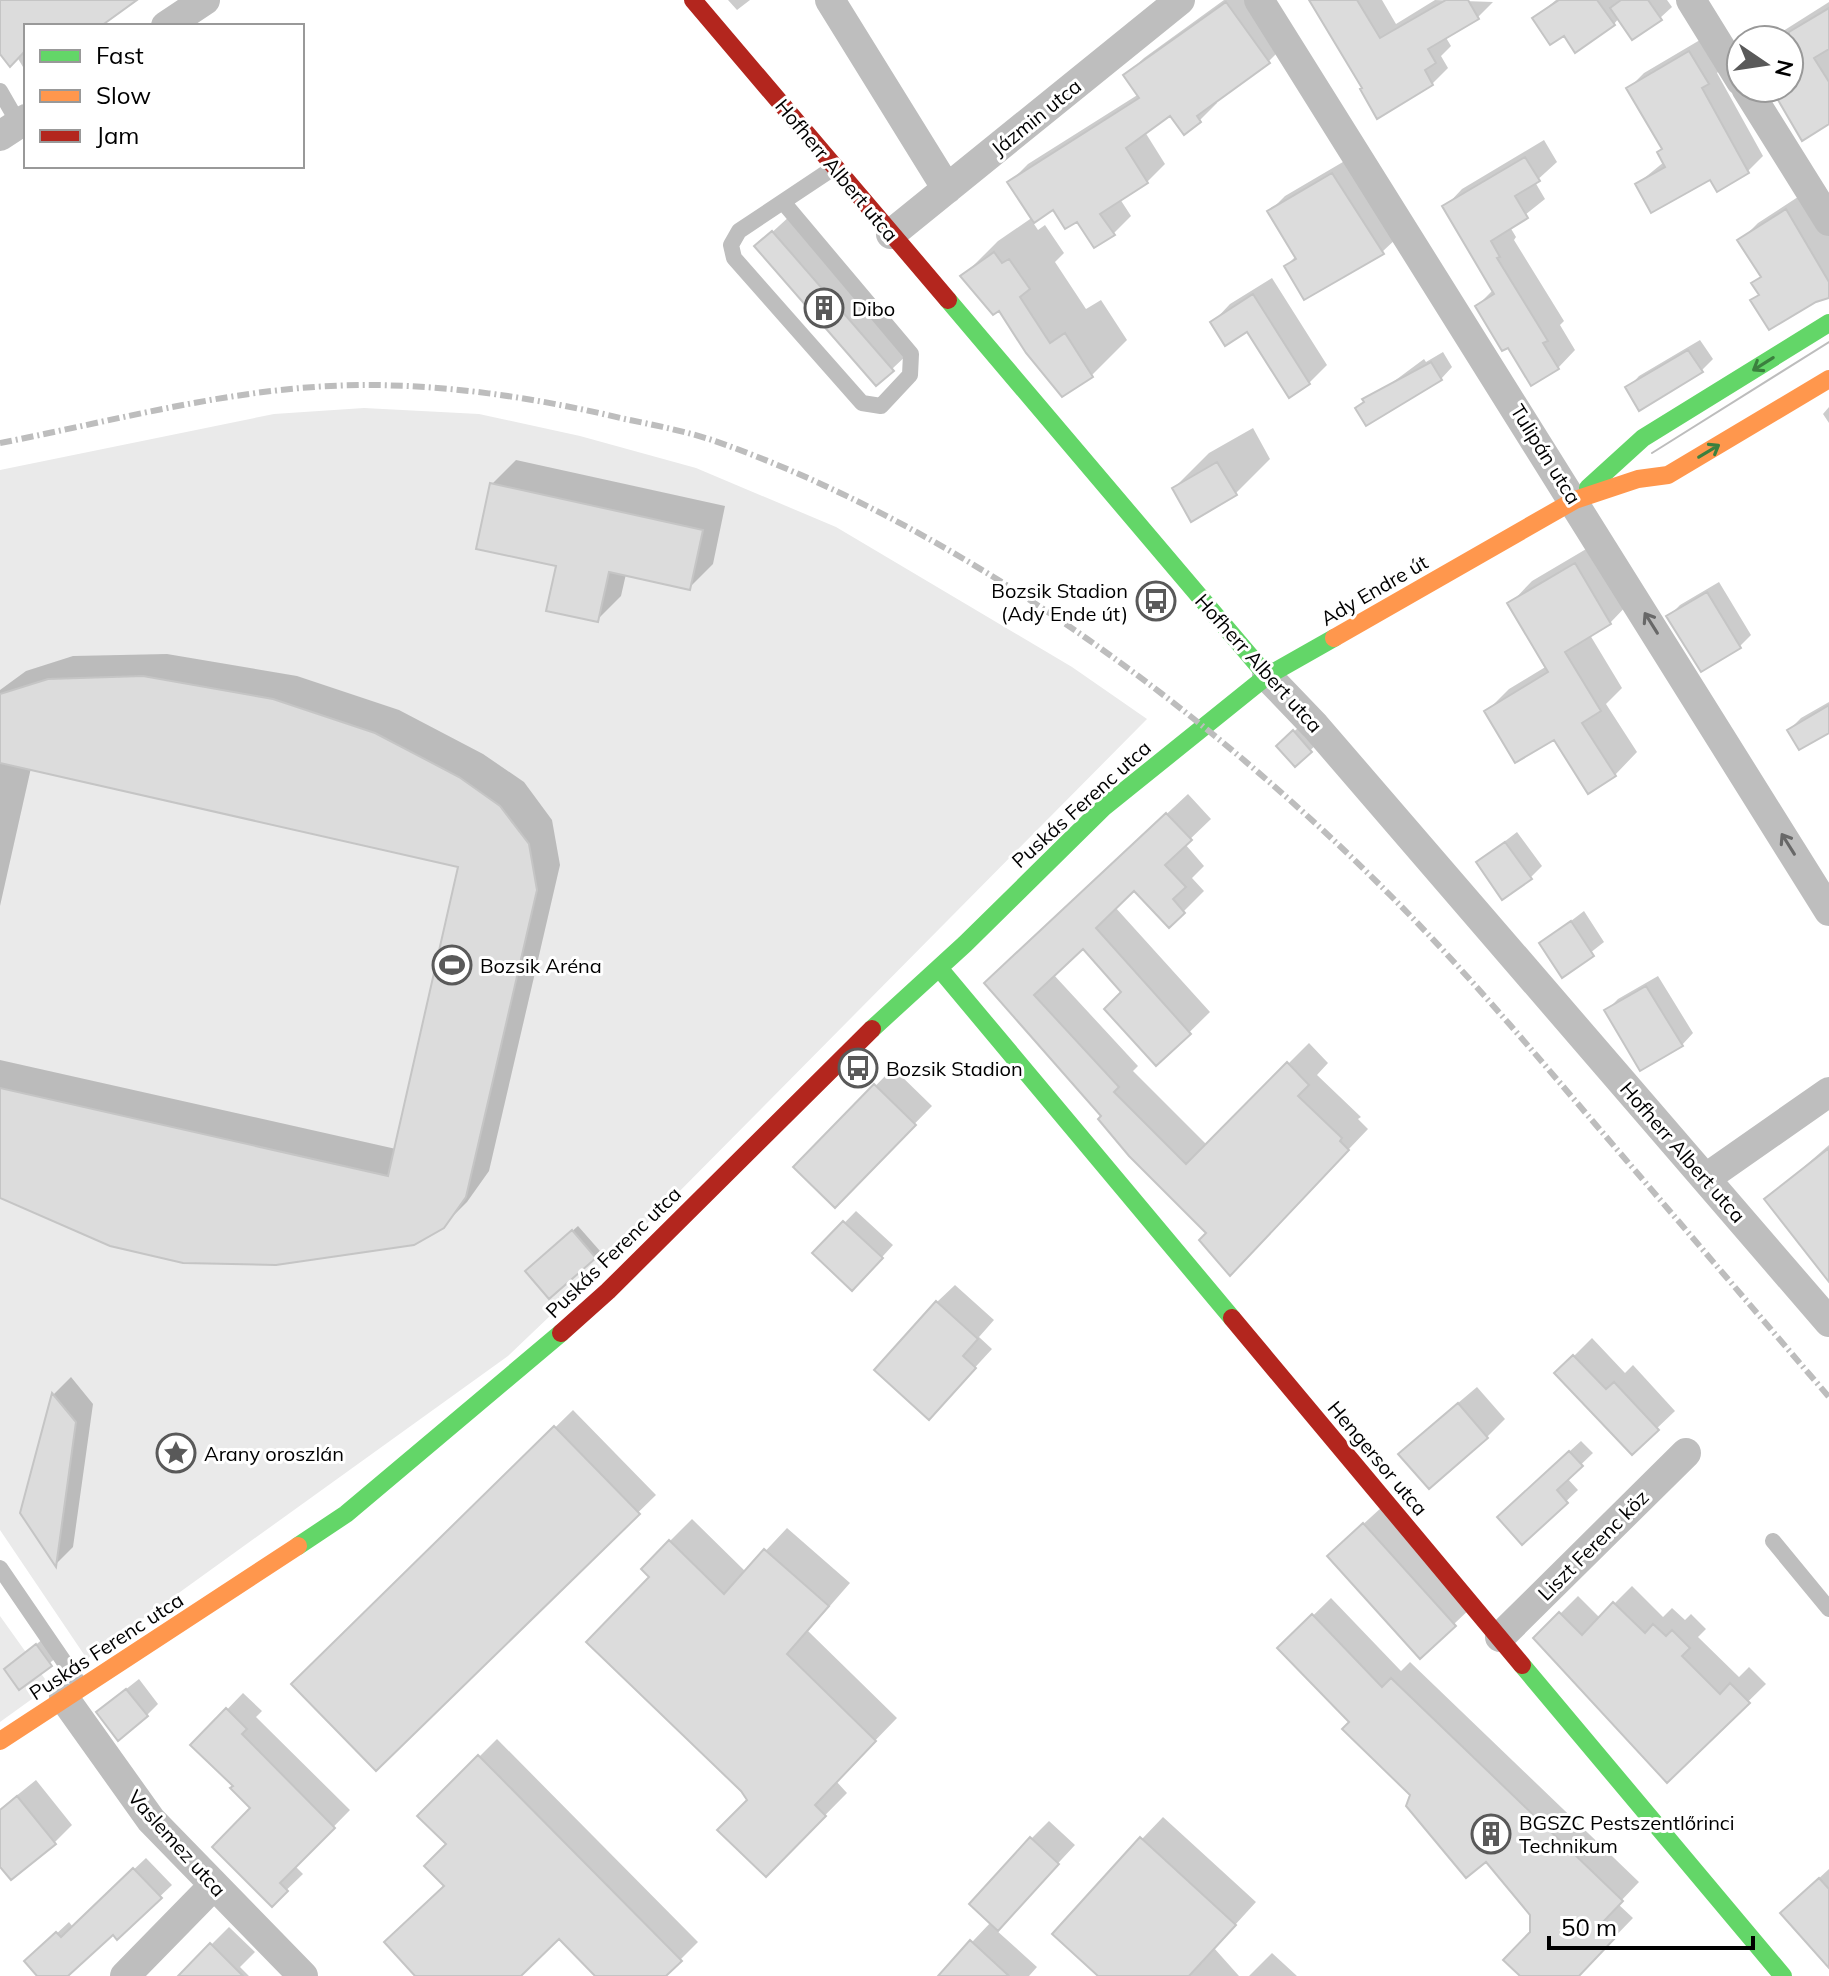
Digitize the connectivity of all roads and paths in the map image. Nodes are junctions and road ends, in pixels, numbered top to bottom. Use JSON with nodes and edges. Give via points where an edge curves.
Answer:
{"nodes":[{"id":1,"x":205,"y":0,"type":"edge"},
{"id":2,"x":693,"y":0,"type":"edge"},
{"id":3,"x":830,"y":0,"type":"edge"},
{"id":4,"x":1180,"y":0,"type":"edge"},
{"id":5,"x":1259,"y":0,"type":"edge"},
{"id":6,"x":1691,"y":0,"type":"edge"},
{"id":7,"x":169,"y":24,"type":"edge"},
{"id":8,"x":1725,"y":55,"type":"edge"},
{"id":9,"x":0,"y":91,"type":"edge"},
{"id":10,"x":1756,"y":104,"type":"edge"},
{"id":11,"x":15,"y":126,"type":"edge"},
{"id":12,"x":834,"y":167,"type":"junction"},
{"id":13,"x":947,"y":189,"type":"junction"},
{"id":14,"x":783,"y":202,"type":"junction"},
{"id":15,"x":1829,"y":221,"type":"edge"},
{"id":16,"x":891,"y":234,"type":"junction"},
{"id":17,"x":1829,"y":323,"type":"edge"},
{"id":18,"x":1829,"y":379,"type":"edge"},
{"id":19,"x":1575,"y":500,"type":"junction"},
{"id":20,"x":1267,"y":676,"type":"junction"},
{"id":21,"x":1201,"y":727,"type":"joint"},
{"id":22,"x":1829,"y":911,"type":"edge"},
{"id":23,"x":939,"y":968,"type":"junction"},
{"id":24,"x":1829,"y":1092,"type":"edge"},
{"id":25,"x":1706,"y":1178,"type":"junction"},
{"id":26,"x":1829,"y":1322,"type":"edge"},
{"id":27,"x":1686,"y":1453,"type":"dead end"},
{"id":28,"x":1773,"y":1541,"type":"dead end"},
{"id":29,"x":0,"y":1568,"type":"edge"},
{"id":30,"x":1829,"y":1609,"type":"edge"},
{"id":31,"x":1500,"y":1637,"type":"junction"},
{"id":32,"x":73,"y":1693,"type":"junction"},
{"id":33,"x":0,"y":1741,"type":"edge"},
{"id":34,"x":214,"y":1885,"type":"junction"},
{"id":35,"x":125,"y":1976,"type":"edge"},
{"id":36,"x":303,"y":1976,"type":"edge"},
{"id":37,"x":1783,"y":1976,"type":"edge"}],
"edges":[{"from":1,"to":7,"type":"street"},
{"from":2,"to":12,"type":"street","name":"Hofherr Albert utca"},
{"from":3,"to":13,"type":"street"},
{"from":4,"to":13,"type":"street","name":"Jázmin utca"},
{"from":5,"to":19,"type":"street","name":"Tulipán utca"},
{"from":6,"to":8,"type":"street"},
{"from":9,"to":11,"type":"lane"},
{"from":10,"to":15,"type":"street"},
{"from":12,"to":14,"type":"lane"},
{"from":12,"to":16,"type":"street","name":"Hofherr Albert utca"},
{"from":13,"to":16,"type":"street","name":"Jázmin utca"},
{"from":14,"to":14,"type":"lane","via":[[911,354],[910,375],[881,406],[862,403],[734,258],[731,245],[739,231]]},
{"from":16,"to":20,"type":"street","name":"Hofherr Albert utca"},
{"from":17,"to":19,"type":"street","name":"Ady Endre út","one_way":true,"via":[[1643,438]]},
{"from":19,"to":18,"type":"street","name":"Ady Endre út","one_way":true,"via":[[1668,475]]},
{"from":19,"to":20,"type":"street","name":"Ady Endre út"},
{"from":22,"to":19,"type":"street","name":"Tulipán utca","one_way":true},
{"from":20,"to":21,"type":"street","name":"Ady Endre út"},
{"from":20,"to":25,"type":"street","name":"Hofherr Albert utca"},
{"from":21,"to":23,"type":"street","name":"Puskás Ferenc utca","via":[[1103,808]]},
{"from":23,"to":31,"type":"street","name":"Hengersor utca"},
{"from":23,"to":32,"type":"street","name":"Puskás Ferenc utca","via":[[608,1291],[346,1514]]},
{"from":24,"to":25,"type":"street"},
{"from":25,"to":26,"type":"street","name":"Hofherr Albert utca"},
{"from":27,"to":31,"type":"street","name":"Liszt Ferenc köz"},
{"from":28,"to":30,"type":"lane"},
{"from":29,"to":32,"type":"lane"},
{"from":31,"to":37,"type":"street","name":"Hengersor utca"},
{"from":32,"to":33,"type":"street","name":"Puskás Ferenc utca"},
{"from":32,"to":34,"type":"street","name":"Vaslemez utca","via":[[114,1773]]},
{"from":34,"to":35,"type":"street"},
{"from":34,"to":36,"type":"street","name":"Vaslemez utca"}]}
